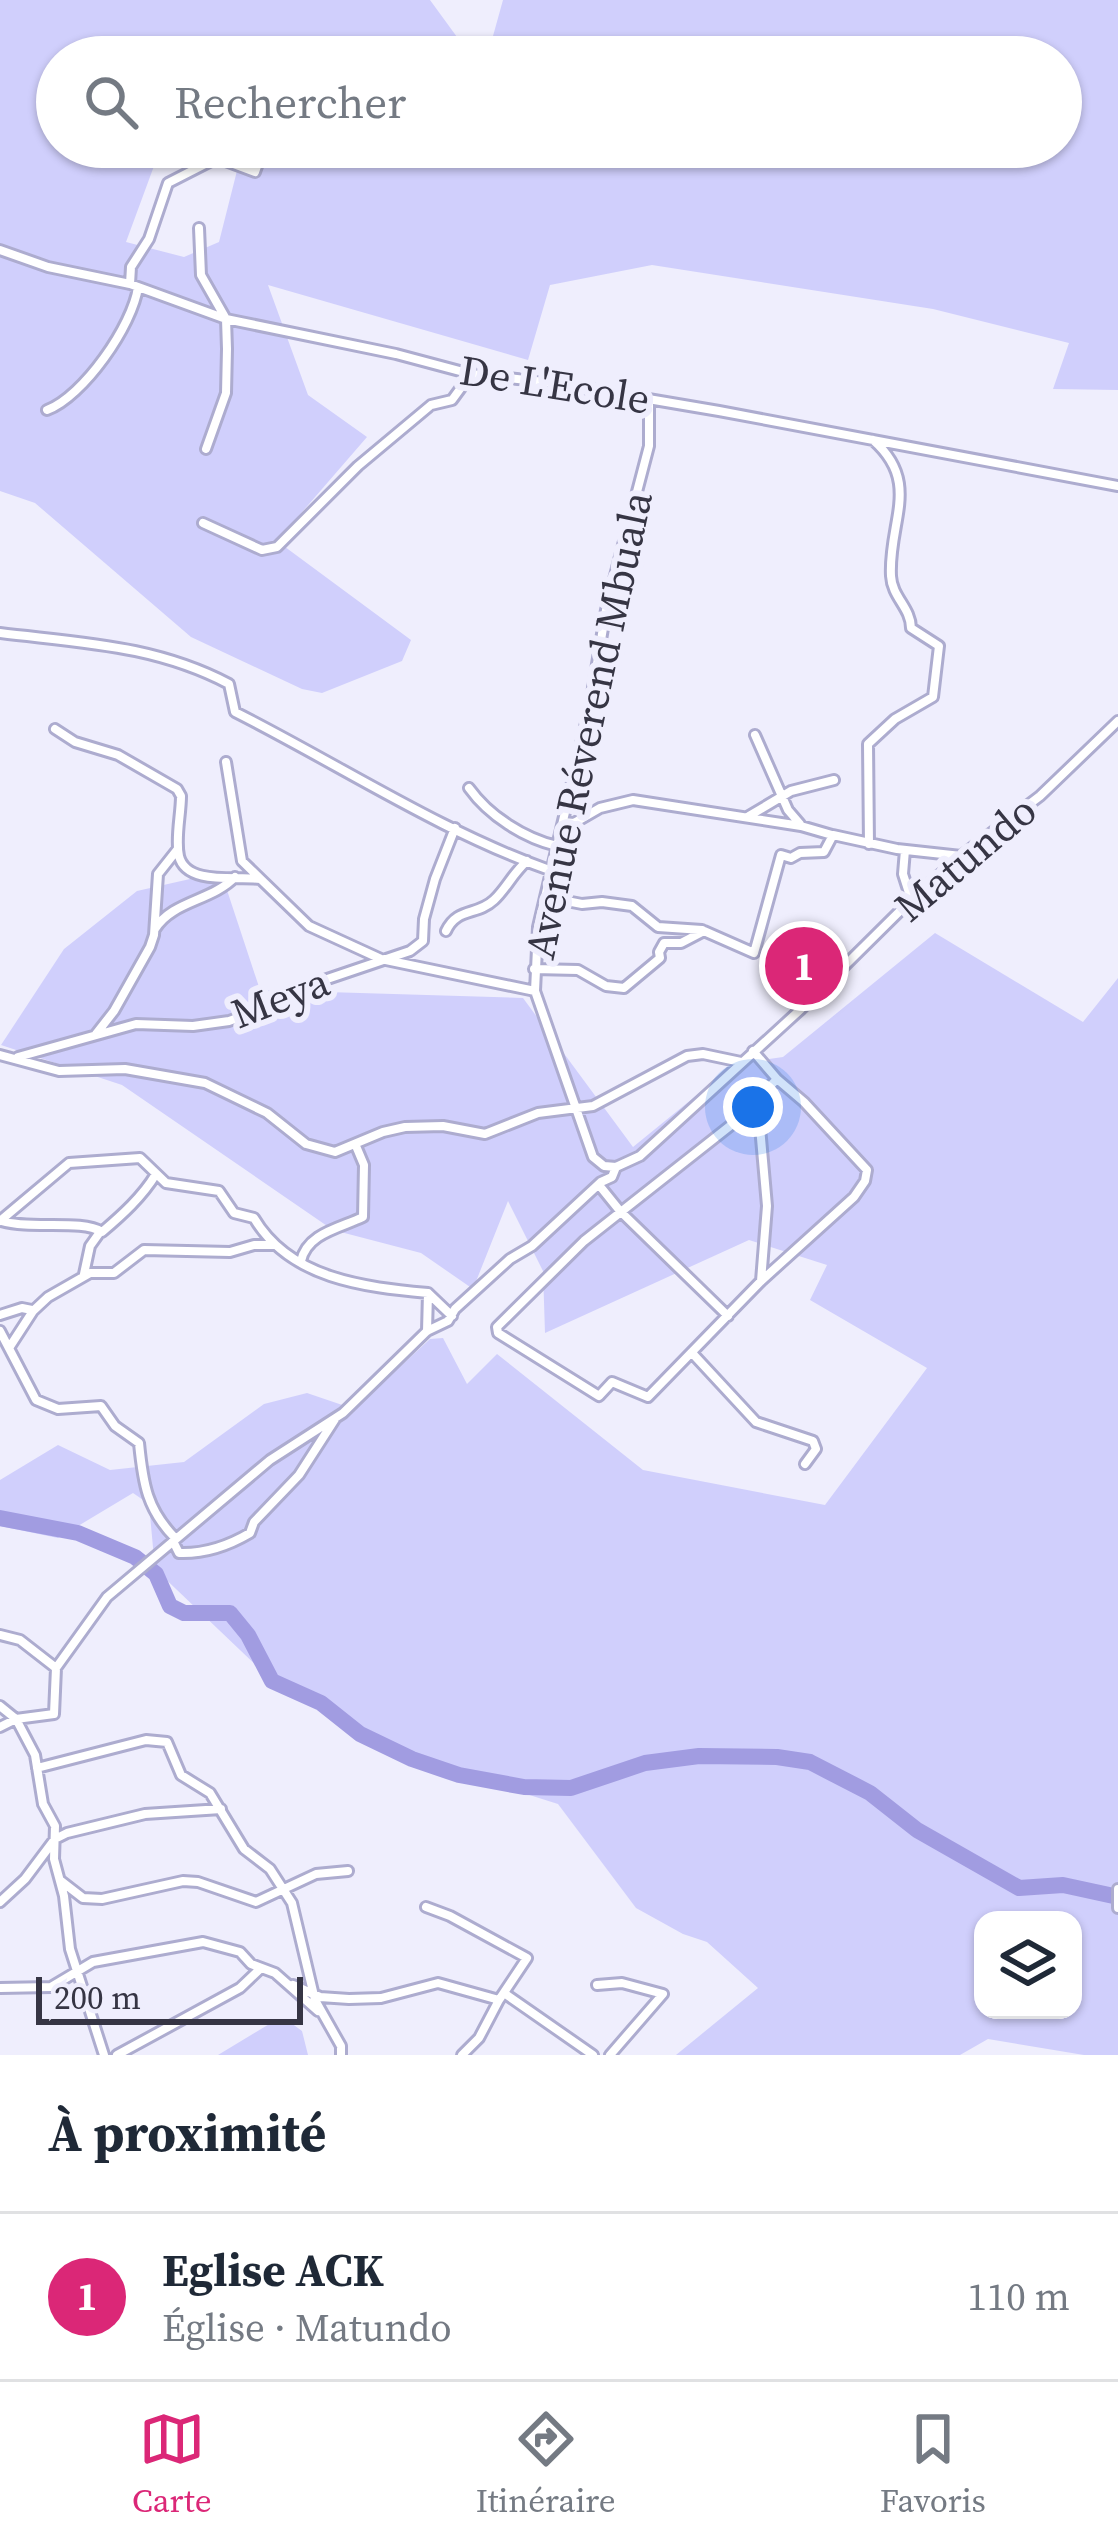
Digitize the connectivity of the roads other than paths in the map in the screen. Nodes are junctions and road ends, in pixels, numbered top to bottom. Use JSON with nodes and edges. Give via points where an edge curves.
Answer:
{"nodes":[{"id":1,"x":197,"y":168,"type":"edge"},
{"id":2,"x":199,"y":228,"type":"dead end"},
{"id":3,"x":0,"y":250,"type":"edge"},
{"id":4,"x":134,"y":286,"type":"junction"},
{"id":5,"x":226,"y":319,"type":"junction"},
{"id":6,"x":471,"y":374,"type":"junction"},
{"id":7,"x":649,"y":400,"type":"junction"},
{"id":8,"x":47,"y":410,"type":"dead end"},
{"id":9,"x":870,"y":437,"type":"junction"},
{"id":10,"x":206,"y":449,"type":"dead end"},
{"id":11,"x":1118,"y":486,"type":"edge"},
{"id":12,"x":202,"y":523,"type":"dead end"},
{"id":13,"x":0,"y":633,"type":"edge"},
{"id":14,"x":1118,"y":721,"type":"edge"},
{"id":15,"x":55,"y":729,"type":"dead end"},
{"id":16,"x":755,"y":735,"type":"dead end"},
{"id":17,"x":226,"y":762,"type":"dead end"},
{"id":18,"x":834,"y":780,"type":"dead end"},
{"id":19,"x":469,"y":788,"type":"dead end"},
{"id":20,"x":782,"y":796,"type":"junction"},
{"id":21,"x":748,"y":817,"type":"junction"},
{"id":22,"x":563,"y":822,"type":"junction"},
{"id":23,"x":801,"y":826,"type":"junction"},
{"id":24,"x":455,"y":828,"type":"junction"},
{"id":25,"x":833,"y":835,"type":"junction"},
{"id":26,"x":869,"y":844,"type":"junction"},
{"id":27,"x":557,"y":846,"type":"junction"},
{"id":28,"x":178,"y":849,"type":"junction"},
{"id":29,"x":905,"y":850,"type":"junction"},
{"id":30,"x":961,"y":856,"type":"junction"},
{"id":31,"x":527,"y":861,"type":"junction"},
{"id":32,"x":552,"y":871,"type":"junction"},
{"id":33,"x":235,"y":877,"type":"junction"},
{"id":34,"x":262,"y":879,"type":"junction"},
{"id":35,"x":546,"y":897,"type":"junction"},
{"id":36,"x":911,"y":900,"type":"junction"},
{"id":37,"x":154,"y":930,"type":"junction"},
{"id":38,"x":704,"y":931,"type":"junction"},
{"id":39,"x":446,"y":932,"type":"dead end"},
{"id":40,"x":381,"y":959,"type":"junction"},
{"id":41,"x":534,"y":969,"type":"junction"},
{"id":42,"x":536,"y":991,"type":"junction"},
{"id":43,"x":93,"y":1037,"type":"junction"},
{"id":44,"x":753,"y":1051,"type":"junction"},
{"id":45,"x":0,"y":1055,"type":"edge"},
{"id":46,"x":15,"y":1058,"type":"junction"},
{"id":47,"x":742,"y":1062,"type":"junction"},
{"id":48,"x":777,"y":1079,"type":"junction"},
{"id":49,"x":764,"y":1093,"type":"junction"},
{"id":50,"x":575,"y":1109,"type":"junction"},
{"id":51,"x":356,"y":1146,"type":"junction"},
{"id":52,"x":597,"y":1162,"type":"junction"},
{"id":53,"x":616,"y":1167,"type":"junction"},
{"id":54,"x":156,"y":1174,"type":"junction"},
{"id":55,"x":600,"y":1183,"type":"junction"},
{"id":56,"x":620,"y":1211,"type":"junction"},
{"id":57,"x":0,"y":1220,"type":"edge"},
{"id":58,"x":100,"y":1232,"type":"junction"},
{"id":59,"x":274,"y":1245,"type":"junction"},
{"id":60,"x":301,"y":1261,"type":"junction"},
{"id":61,"x":82,"y":1278,"type":"junction"},
{"id":62,"x":761,"y":1281,"type":"junction"},
{"id":63,"x":428,"y":1293,"type":"junction"},
{"id":64,"x":32,"y":1310,"type":"junction"},
{"id":65,"x":0,"y":1316,"type":"edge"},
{"id":66,"x":452,"y":1316,"type":"junction"},
{"id":67,"x":728,"y":1316,"type":"junction"},
{"id":68,"x":0,"y":1331,"type":"edge"},
{"id":69,"x":427,"y":1331,"type":"junction"},
{"id":70,"x":9,"y":1348,"type":"junction"},
{"id":71,"x":693,"y":1354,"type":"junction"},
{"id":72,"x":334,"y":1419,"type":"junction"},
{"id":73,"x":805,"y":1464,"type":"dead end"},
{"id":74,"x":175,"y":1540,"type":"junction"},
{"id":75,"x":0,"y":1635,"type":"edge"},
{"id":76,"x":56,"y":1668,"type":"junction"},
{"id":77,"x":0,"y":1706,"type":"edge"},
{"id":78,"x":16,"y":1719,"type":"junction"},
{"id":79,"x":0,"y":1727,"type":"edge"},
{"id":80,"x":37,"y":1768,"type":"junction"},
{"id":81,"x":223,"y":1809,"type":"junction"},
{"id":82,"x":55,"y":1839,"type":"junction"},
{"id":83,"x":348,"y":1871,"type":"dead end"},
{"id":84,"x":60,"y":1880,"type":"junction"},
{"id":85,"x":284,"y":1888,"type":"junction"},
{"id":86,"x":0,"y":1902,"type":"edge"},
{"id":87,"x":426,"y":1907,"type":"dead end"},
{"id":88,"x":261,"y":1968,"type":"junction"},
{"id":89,"x":78,"y":1969,"type":"junction"},
{"id":90,"x":286,"y":1982,"type":"junction"},
{"id":91,"x":597,"y":1985,"type":"dead end"},
{"id":92,"x":0,"y":1988,"type":"edge"},
{"id":93,"x":314,"y":1994,"type":"junction"},
{"id":94,"x":502,"y":1996,"type":"junction"},
{"id":95,"x":320,"y":2012,"type":"junction"},
{"id":96,"x":104,"y":2055,"type":"edge"},
{"id":97,"x":117,"y":2055,"type":"edge"},
{"id":98,"x":341,"y":2055,"type":"edge"},
{"id":99,"x":462,"y":2055,"type":"edge"},
{"id":100,"x":593,"y":2055,"type":"edge"},
{"id":101,"x":610,"y":2055,"type":"edge"}],
"edges":[{"from":1,"to":4,"type":"street","via":[[168,183],[131,268]]},
{"from":2,"to":5,"type":"street","via":[[201,275]]},
{"from":3,"to":4,"type":"street","name":"De L'Ecole"},
{"from":4,"to":5,"type":"street","name":"De L'Ecole"},
{"from":4,"to":8,"type":"street","via":[[136,306],[125,326],[76,393]]},
{"from":5,"to":6,"type":"street","name":"De L'Ecole"},
{"from":5,"to":10,"type":"street","via":[[226,393]]},
{"from":6,"to":7,"type":"street","name":"De L'Ecole"},
{"from":6,"to":12,"type":"street","via":[[452,400],[431,405],[358,466],[277,547],[262,550]]},
{"from":7,"to":9,"type":"street","name":"De L'Ecole"},
{"from":7,"to":22,"type":"street","name":"Avenue Réverend Mbuala","via":[[649,446]]},
{"from":9,"to":11,"type":"street","name":"De L'Ecole"},
{"from":9,"to":26,"type":"street","via":[[891,458],[902,492],[891,583],[911,613],[911,628],[939,646],[933,697],[868,744]]},
{"from":13,"to":24,"type":"street","via":[[151,652],[203,670],[229,684],[235,712]]},
{"from":14,"to":30,"type":"street","name":"Matundo","via":[[1040,796]]},
{"from":15,"to":28,"type":"street","via":[[177,789]]},
{"from":16,"to":20,"type":"street"},
{"from":17,"to":34,"type":"street","via":[[238,852]]},
{"from":18,"to":20,"type":"street"},
{"from":19,"to":27,"type":"street","via":[[491,814]]},
{"from":20,"to":21,"type":"street"},
{"from":20,"to":23,"type":"street"},
{"from":21,"to":22,"type":"street","via":[[620,800]]},
{"from":21,"to":23,"type":"street"},
{"from":22,"to":27,"type":"street","name":"Avenue Réverend Mbuala"},
{"from":23,"to":25,"type":"street"},
{"from":24,"to":31,"type":"street"},
{"from":24,"to":40,"type":"street","name":"Meya","via":[[428,902],[424,941]]},
{"from":25,"to":26,"type":"street"},
{"from":25,"to":38,"type":"street","via":[[824,852],[781,855],[754,953]]},
{"from":26,"to":29,"type":"street"},
{"from":27,"to":32,"type":"street","name":"Avenue Réverend Mbuala"},
{"from":28,"to":33,"type":"street","via":[[193,873]]},
{"from":28,"to":37,"type":"street","via":[[158,874]]},
{"from":29,"to":30,"type":"street"},
{"from":29,"to":36,"type":"street"},
{"from":30,"to":36,"type":"street","name":"Matundo"},
{"from":31,"to":32,"type":"street"},
{"from":31,"to":39,"type":"street","via":[[489,905],[460,912]]},
{"from":32,"to":35,"type":"street","name":"Avenue Réverend Mbuala"},
{"from":33,"to":34,"type":"street"},
{"from":33,"to":37,"type":"street","via":[[165,913]]},
{"from":34,"to":40,"type":"street","via":[[309,926]]},
{"from":35,"to":38,"type":"street","via":[[632,906],[658,927]]},
{"from":35,"to":41,"type":"street","name":"Avenue Réverend Mbuala"},
{"from":36,"to":44,"type":"street","name":"Matundo"},
{"from":37,"to":43,"type":"street"},
{"from":38,"to":41,"type":"street","via":[[664,943],[660,958],[624,988],[578,970]]},
{"from":40,"to":42,"type":"street"},
{"from":40,"to":43,"type":"street","name":"Meya","via":[[229,1021],[136,1024]]},
{"from":41,"to":42,"type":"street","name":"Avenue Réverend Mbuala"},
{"from":42,"to":50,"type":"street","name":"Avenue Réverend Mbuala"},
{"from":43,"to":46,"type":"street","name":"Meya"},
{"from":44,"to":47,"type":"street","name":"Matundo"},
{"from":44,"to":48,"type":"street"},
{"from":45,"to":46,"type":"street"},
{"from":46,"to":51,"type":"street","via":[[59,1071],[190,1079],[256,1106],[317,1149]]},
{"from":47,"to":50,"type":"street","via":[[687,1056]]},
{"from":47,"to":53,"type":"street","name":"Matundo","via":[[640,1156]]},
{"from":48,"to":49,"type":"street"},
{"from":48,"to":62,"type":"street","via":[[867,1170],[854,1197]]},
{"from":49,"to":56,"type":"street"},
{"from":49,"to":62,"type":"street"},
{"from":50,"to":51,"type":"street","via":[[484,1134],[405,1127]]},
{"from":50,"to":52,"type":"street","name":"Avenue Réverend Mbuala"},
{"from":51,"to":60,"type":"street","via":[[364,1165],[363,1216],[315,1239]]},
{"from":52,"to":53,"type":"street"},
{"from":52,"to":55,"type":"street","name":"Avenue Réverend Mbuala"},
{"from":53,"to":55,"type":"street","name":"Matundo"},
{"from":54,"to":57,"type":"street","via":[[136,1158],[76,1161]]},
{"from":54,"to":58,"type":"street"},
{"from":54,"to":59,"type":"street","via":[[166,1183],[219,1191]]},
{"from":55,"to":56,"type":"street"},
{"from":55,"to":66,"type":"street","name":"Matundo"},
{"from":56,"to":67,"type":"street"},
{"from":56,"to":71,"type":"street","via":[[498,1333],[599,1396],[612,1382],[648,1397]]},
{"from":57,"to":58,"type":"street"},
{"from":58,"to":61,"type":"street"},
{"from":59,"to":60,"type":"street"},
{"from":59,"to":61,"type":"street","via":[[144,1250],[114,1274]]},
{"from":60,"to":63,"type":"street","via":[[346,1281]]},
{"from":61,"to":64,"type":"street"},
{"from":62,"to":67,"type":"street"},
{"from":63,"to":66,"type":"street"},
{"from":63,"to":69,"type":"street"},
{"from":64,"to":65,"type":"street"},
{"from":64,"to":70,"type":"street"},
{"from":66,"to":69,"type":"street","name":"Matundo"},
{"from":67,"to":71,"type":"street"},
{"from":68,"to":70,"type":"street"},
{"from":69,"to":72,"type":"street","name":"Matundo"},
{"from":70,"to":74,"type":"street","via":[[36,1400],[58,1409],[101,1406],[139,1443],[155,1519]]},
{"from":71,"to":73,"type":"street","via":[[756,1422],[813,1441]]},
{"from":72,"to":74,"type":"street","via":[[270,1460]]},
{"from":72,"to":74,"type":"street","via":[[250,1533],[190,1553],[179,1553]]},
{"from":74,"to":76,"type":"street","via":[[91,1616]]},
{"from":75,"to":76,"type":"street"},
{"from":76,"to":78,"type":"street","via":[[54,1714]]},
{"from":77,"to":78,"type":"street"},
{"from":78,"to":79,"type":"street"},
{"from":78,"to":80,"type":"street"},
{"from":80,"to":81,"type":"street","via":[[162,1740],[181,1774]]},
{"from":80,"to":82,"type":"street"},
{"from":81,"to":82,"type":"street","via":[[146,1814]]},
{"from":81,"to":85,"type":"street","via":[[244,1849]]},
{"from":82,"to":84,"type":"street"},
{"from":82,"to":86,"type":"street"},
{"from":83,"to":85,"type":"street"},
{"from":84,"to":85,"type":"street","via":[[83,1898],[102,1899],[183,1881],[256,1901]]},
{"from":84,"to":89,"type":"street"},
{"from":85,"to":93,"type":"street"},
{"from":87,"to":94,"type":"street","via":[[527,1958]]},
{"from":88,"to":89,"type":"street","via":[[240,1952],[203,1942]]},
{"from":88,"to":90,"type":"street"},
{"from":88,"to":97,"type":"street","via":[[240,1988]]},
{"from":89,"to":92,"type":"street","via":[[50,1987]]},
{"from":89,"to":96,"type":"street"},
{"from":90,"to":93,"type":"street"},
{"from":90,"to":95,"type":"street"},
{"from":91,"to":101,"type":"street","via":[[663,1994]]},
{"from":93,"to":94,"type":"street","via":[[381,1998],[438,1983]]},
{"from":93,"to":95,"type":"street"},
{"from":94,"to":99,"type":"street"},
{"from":94,"to":100,"type":"street"},
{"from":95,"to":98,"type":"street"}]}
